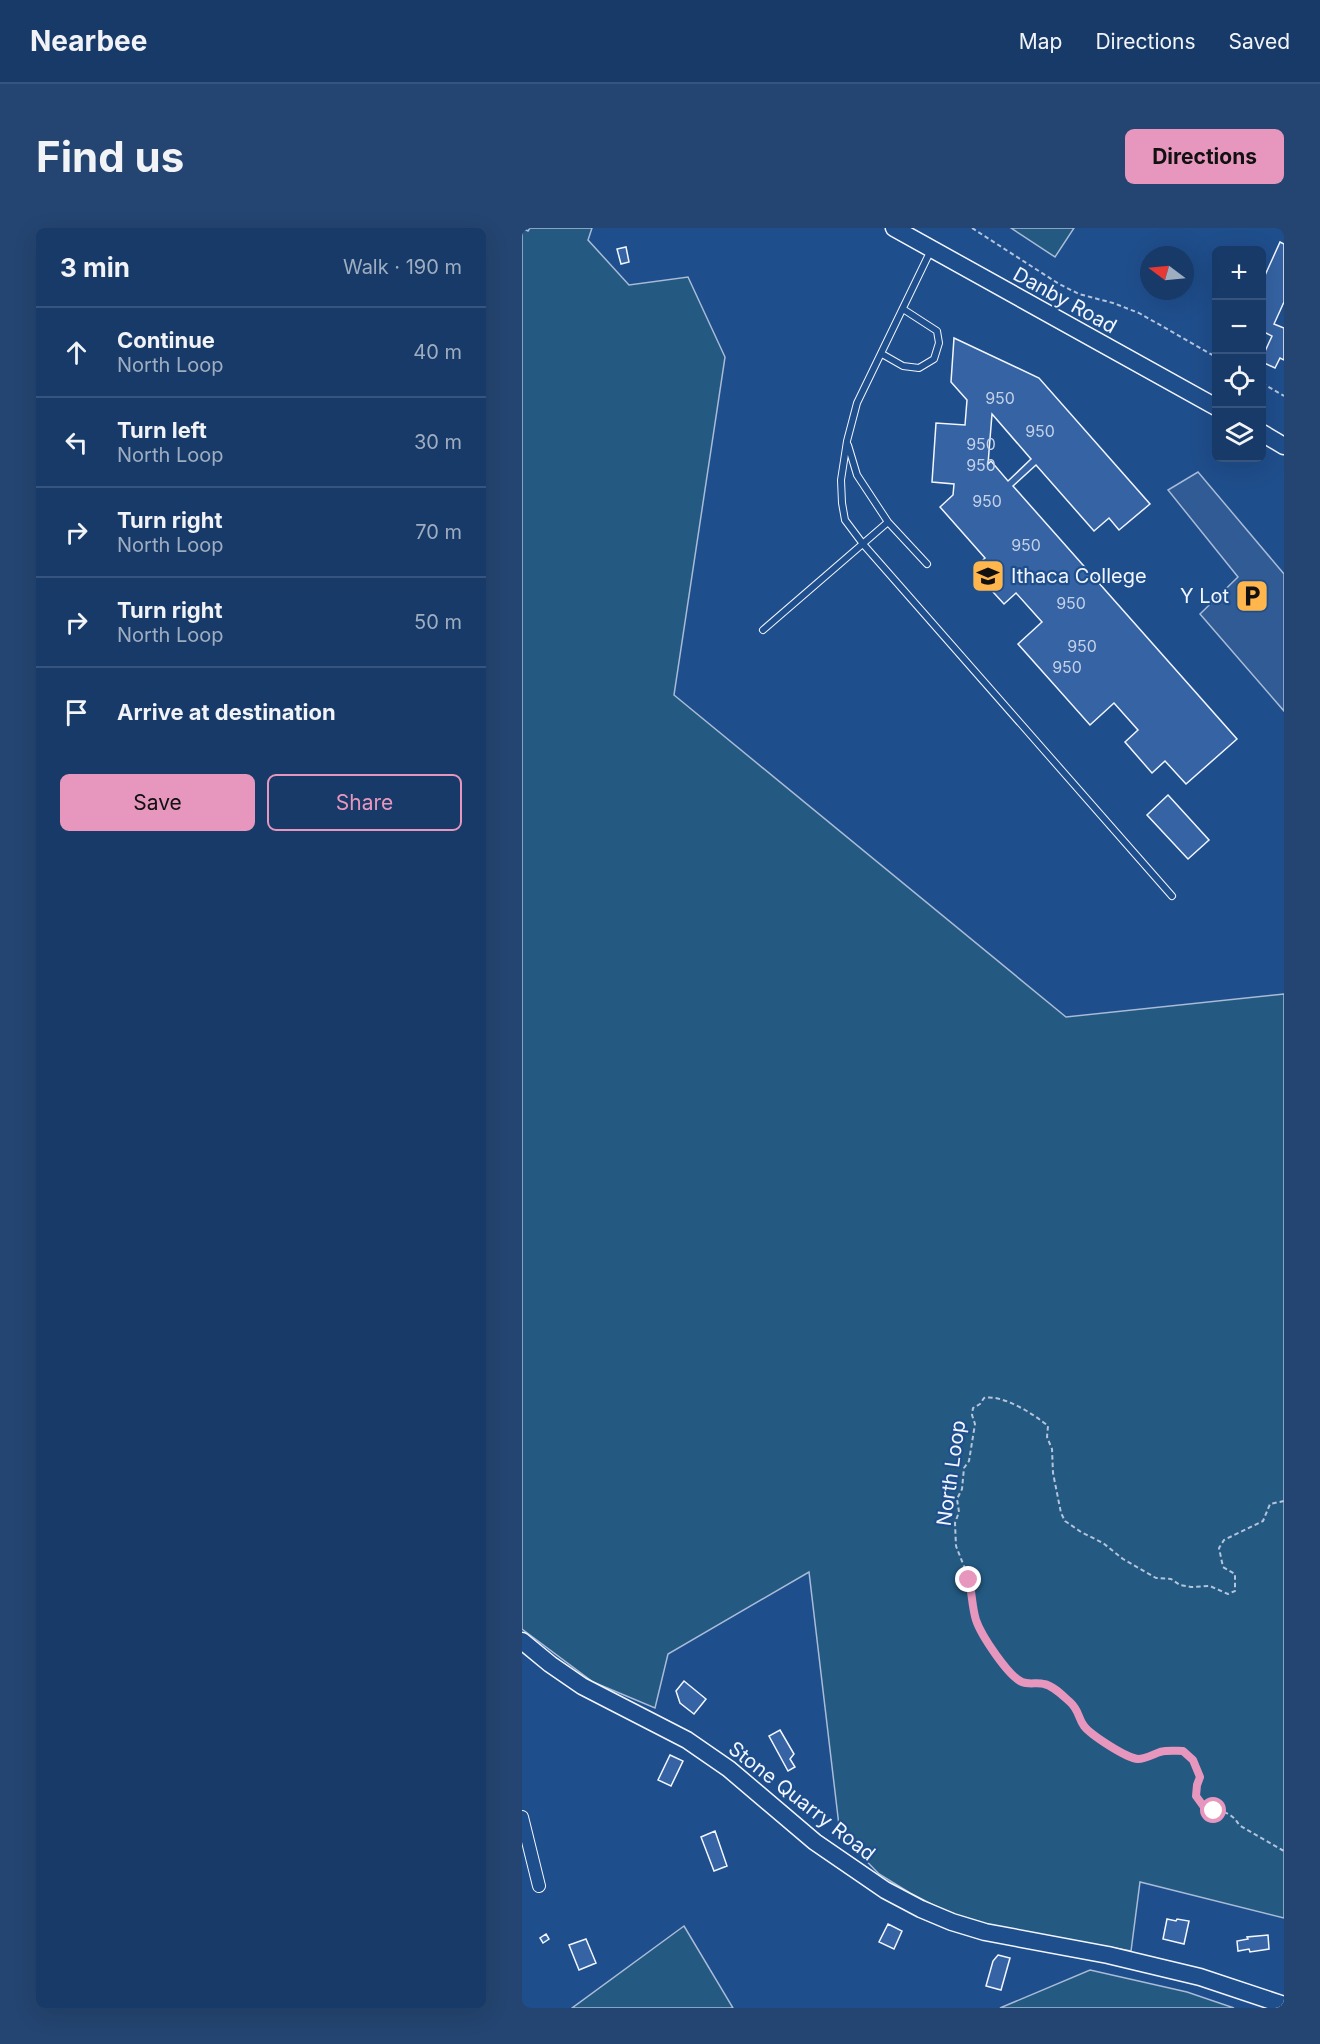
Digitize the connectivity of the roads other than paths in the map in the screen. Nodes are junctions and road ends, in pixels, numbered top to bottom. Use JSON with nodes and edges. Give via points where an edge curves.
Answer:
{"nodes":[{"id":1,"x":894,"y":228,"type":"edge"},
{"id":2,"x":931,"y":250,"type":"junction"},
{"id":3,"x":903,"y":309,"type":"junction"},
{"id":4,"x":882,"y":354,"type":"junction"},
{"id":5,"x":1212,"y":405,"type":"edge"},
{"id":6,"x":1266,"y":435,"type":"edge"},
{"id":7,"x":847,"y":441,"type":"junction"},
{"id":8,"x":1284,"y":446,"type":"edge"},
{"id":9,"x":888,"y":522,"type":"junction"},
{"id":10,"x":863,"y":544,"type":"junction"},
{"id":11,"x":927,"y":564,"type":"dead end"},
{"id":12,"x":763,"y":630,"type":"dead end"},
{"id":13,"x":1172,"y":896,"type":"dead end"},
{"id":14,"x":522,"y":1641,"type":"edge"},
{"id":15,"x":522,"y":1817,"type":"edge"},
{"id":16,"x":539,"y":1886,"type":"dead end"},
{"id":17,"x":1284,"y":2006,"type":"edge"}],
"edges":[{"from":1,"to":2,"type":"street","name":"Danby Road"},
{"from":2,"to":3,"type":"lane"},
{"from":2,"to":5,"type":"street","name":"Danby Road"},
{"from":3,"to":4,"type":"lane"},
{"from":3,"to":4,"type":"lane","via":[[937,331],[939,343],[934,359],[919,368],[903,366]]},
{"from":4,"to":7,"type":"lane","via":[[857,403]]},
{"from":6,"to":8,"type":"street"},
{"from":7,"to":9,"type":"lane","via":[[857,475]]},
{"from":7,"to":10,"type":"lane","via":[[842,503],[845,520]]},
{"from":9,"to":10,"type":"lane"},
{"from":9,"to":11,"type":"lane"},
{"from":10,"to":12,"type":"lane"},
{"from":10,"to":13,"type":"lane"},
{"from":14,"to":17,"type":"street","name":"Stone Quarry Road","via":[[582,1686],[704,1752],[815,1842],[885,1890],[921,1909],[985,1932],[1200,1977]]},
{"from":15,"to":16,"type":"street"}]}
